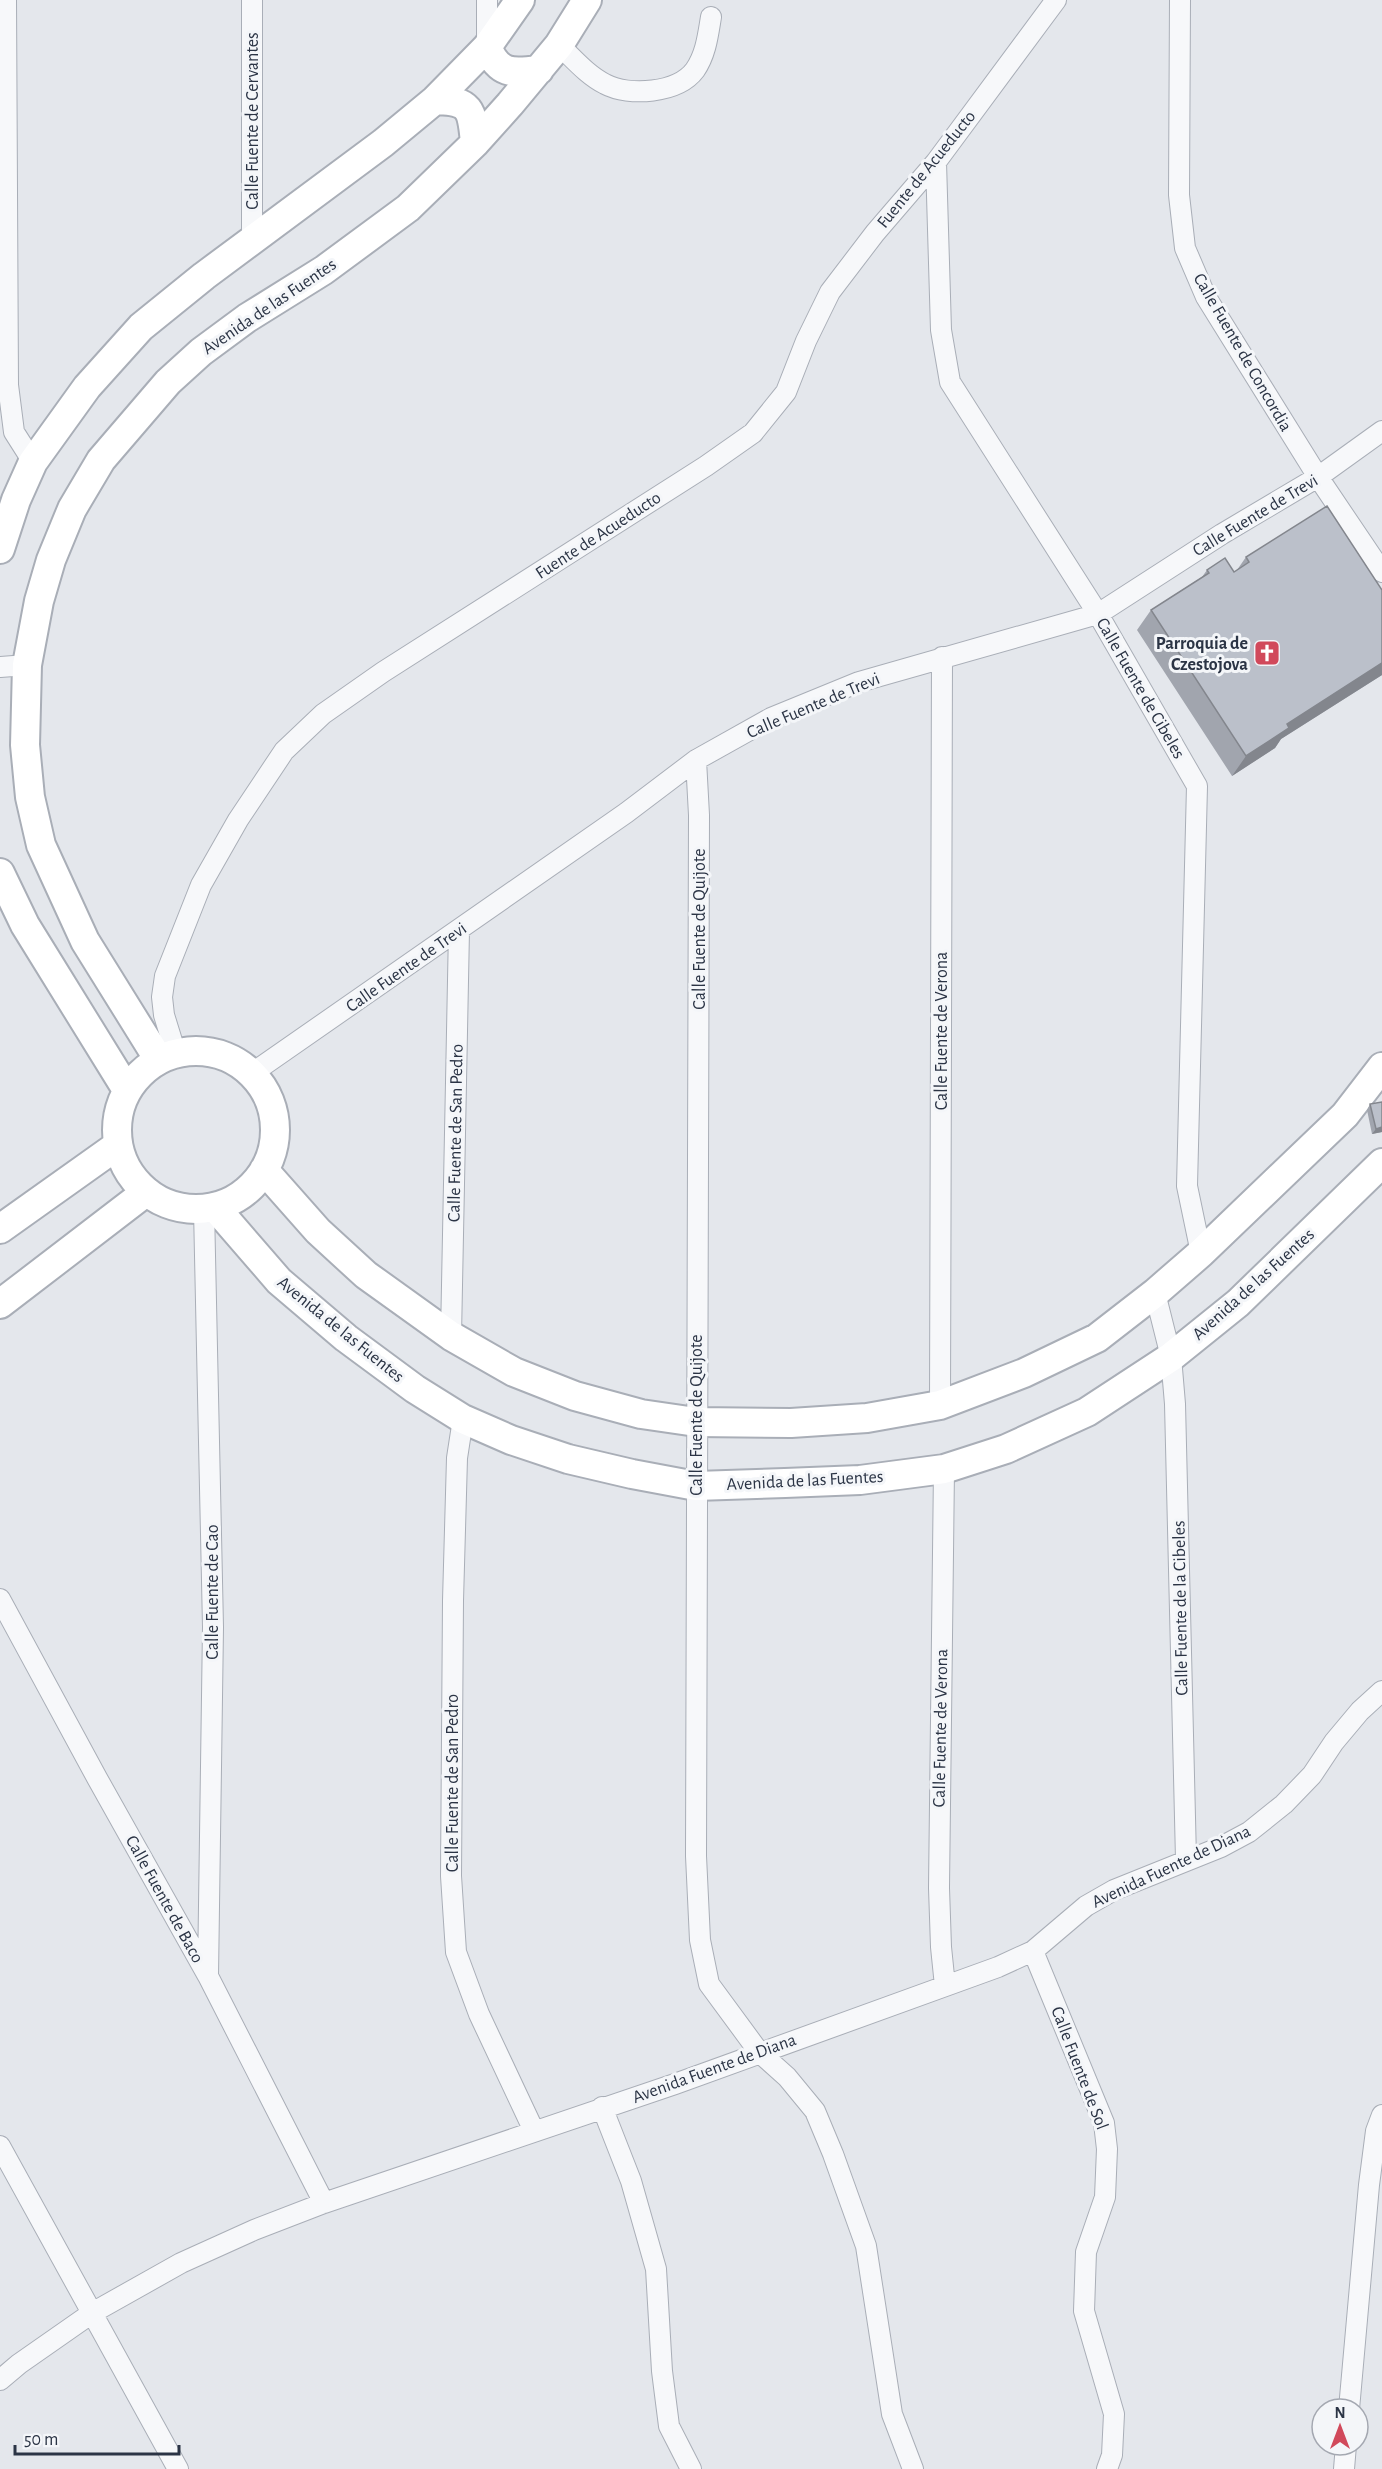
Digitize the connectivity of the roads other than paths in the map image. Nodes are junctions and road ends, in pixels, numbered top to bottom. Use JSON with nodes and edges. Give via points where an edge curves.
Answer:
{"nodes":[{"id":1,"x":6,"y":0,"type":"edge"},
{"id":2,"x":252,"y":0,"type":"edge"},
{"id":3,"x":488,"y":0,"type":"edge"},
{"id":4,"x":520,"y":0,"type":"edge"},
{"id":5,"x":587,"y":0,"type":"edge"},
{"id":6,"x":1056,"y":0,"type":"edge"},
{"id":7,"x":1180,"y":0,"type":"edge"},
{"id":8,"x":711,"y":17,"type":"dead end"},
{"id":9,"x":559,"y":45,"type":"junction"},
{"id":10,"x":487,"y":47,"type":"junction"},
{"id":11,"x":539,"y":70,"type":"junction"},
{"id":12,"x":435,"y":100,"type":"junction"},
{"id":13,"x":474,"y":143,"type":"junction"},
{"id":14,"x":936,"y":162,"type":"junction"},
{"id":15,"x":252,"y":242,"type":"junction"},
{"id":16,"x":1382,"y":431,"type":"edge"},
{"id":17,"x":33,"y":462,"type":"junction"},
{"id":18,"x":1318,"y":477,"type":"junction"},
{"id":19,"x":0,"y":549,"type":"edge"},
{"id":20,"x":1382,"y":572,"type":"edge"},
{"id":21,"x":1098,"y":614,"type":"junction"},
{"id":22,"x":942,"y":657,"type":"junction"},
{"id":23,"x":13,"y":666,"type":"edge"},
{"id":24,"x":696,"y":760,"type":"junction"},
{"id":25,"x":0,"y":873,"type":"edge"},
{"id":26,"x":459,"y":930,"type":"junction"},
{"id":27,"x":168,"y":1057,"type":"junction"},
{"id":28,"x":1382,"y":1067,"type":"edge"},
{"id":29,"x":251,"y":1074,"type":"junction"},
{"id":30,"x":127,"y":1090,"type":"junction"},
{"id":31,"x":118,"y":1145,"type":"junction"},
{"id":32,"x":1382,"y":1164,"type":"edge"},
{"id":33,"x":264,"y":1170,"type":"junction"},
{"id":34,"x":146,"y":1192,"type":"junction"},
{"id":35,"x":210,"y":1208,"type":"junction"},
{"id":36,"x":0,"y":1229,"type":"edge"},
{"id":37,"x":1201,"y":1253,"type":"junction"},
{"id":38,"x":1155,"y":1293,"type":"junction"},
{"id":39,"x":0,"y":1304,"type":"edge"},
{"id":40,"x":451,"y":1336,"type":"junction"},
{"id":41,"x":1171,"y":1357,"type":"junction"},
{"id":42,"x":940,"y":1405,"type":"junction"},
{"id":43,"x":463,"y":1419,"type":"junction"},
{"id":44,"x":696,"y":1422,"type":"junction"},
{"id":45,"x":944,"y":1469,"type":"junction"},
{"id":46,"x":696,"y":1486,"type":"junction"},
{"id":47,"x":0,"y":1599,"type":"edge"},
{"id":48,"x":1382,"y":1691,"type":"edge"},
{"id":49,"x":1186,"y":1859,"type":"junction"},
{"id":50,"x":1034,"y":1951,"type":"junction"},
{"id":51,"x":208,"y":1976,"type":"junction"},
{"id":52,"x":945,"y":1986,"type":"junction"},
{"id":53,"x":759,"y":2052,"type":"junction"},
{"id":54,"x":602,"y":2107,"type":"junction"},
{"id":55,"x":1382,"y":2115,"type":"edge"},
{"id":56,"x":534,"y":2131,"type":"junction"},
{"id":57,"x":0,"y":2146,"type":"edge"},
{"id":58,"x":324,"y":2203,"type":"junction"},
{"id":59,"x":92,"y":2313,"type":"junction"},
{"id":60,"x":0,"y":2380,"type":"edge"},
{"id":61,"x":1350,"y":2397,"type":"edge"},
{"id":62,"x":178,"y":2469,"type":"edge"},
{"id":63,"x":691,"y":2469,"type":"edge"},
{"id":64,"x":914,"y":2469,"type":"edge"},
{"id":65,"x":1107,"y":2469,"type":"edge"}],
"edges":[{"from":1,"to":17,"type":"street","via":[[8,385],[14,432]]},
{"from":2,"to":15,"type":"street","name":"Calle Fuente de Cervantes"},
{"from":3,"to":10,"type":"street"},
{"from":4,"to":10,"type":"main road"},
{"from":5,"to":9,"type":"main road","name":"Avenida de las Fuentes"},
{"from":6,"to":14,"type":"street","name":"Fuente de Acueducto"},
{"from":7,"to":18,"type":"street","name":"Calle Fuente de Concordia","via":[[1179,195],[1185,248],[1206,297]]},
{"from":8,"to":9,"type":"street","via":[[708,39],[694,72],[682,81],[649,90],[606,85]]},
{"from":9,"to":11,"type":"main road","name":"Avenida de las Fuentes"},
{"from":10,"to":11,"type":"main road","via":[[498,66],[505,70]]},
{"from":10,"to":12,"type":"main road"},
{"from":11,"to":13,"type":"main road","name":"Avenida de las Fuentes"},
{"from":12,"to":13,"type":"main road","via":[[452,100],[469,109]]},
{"from":12,"to":15,"type":"main road"},
{"from":13,"to":23,"type":"main road","name":"Avenida de las Fuentes","via":[[408,208],[201,352],[136,417],[101,460],[72,509]]},
{"from":14,"to":21,"type":"street","name":"Calle Fuente de Cibeles","via":[[941,330],[950,382]]},
{"from":14,"to":27,"type":"street","name":"Fuente de Acueducto","via":[[830,292],[786,392],[753,433],[383,672],[323,714],[284,751],[201,885],[165,976],[162,997]]},
{"from":15,"to":17,"type":"main road","via":[[141,327],[87,387]]},
{"from":16,"to":18,"type":"street","name":"Calle Fuente de Trevi"},
{"from":17,"to":19,"type":"main road"},
{"from":18,"to":20,"type":"street","name":"Calle Fuente de Concordia"},
{"from":18,"to":21,"type":"street","name":"Calle Fuente de Trevi"},
{"from":21,"to":22,"type":"street","name":"Calle Fuente de Trevi"},
{"from":21,"to":37,"type":"street","name":"Calle Fuente de Cibeles","via":[[1197,786],[1188,1186]]},
{"from":22,"to":24,"type":"street","name":"Calle Fuente de Trevi","via":[[848,686],[771,718]]},
{"from":22,"to":42,"type":"street","name":"Calle Fuente de Verona"},
{"from":23,"to":27,"type":"main road","name":"Avenida de las Fuentes","via":[[30,797],[41,845],[85,942]]},
{"from":24,"to":26,"type":"street","name":"Calle Fuente de Trevi"},
{"from":24,"to":44,"type":"street","name":"Calle Fuente de Quijote","via":[[699,815]]},
{"from":25,"to":30,"type":"main road","via":[[25,925]]},
{"from":26,"to":29,"type":"street","name":"Calle Fuente de Trevi"},
{"from":26,"to":40,"type":"street","name":"Calle Fuente de San Pedro"},
{"from":27,"to":29,"type":"main road","via":[[196,1051],[216,1054]]},
{"from":27,"to":30,"type":"main road","via":[[141,1073]]},
{"from":28,"to":37,"type":"main road","via":[[1345,1115]]},
{"from":29,"to":33,"type":"main road","via":[[264,1090],[275,1130]]},
{"from":30,"to":31,"type":"main road","via":[[117,1117]]},
{"from":31,"to":34,"type":"main road","via":[[128,1171]]},
{"from":31,"to":36,"type":"main road"},
{"from":32,"to":41,"type":"main road","name":"Avenida de las Fuentes","via":[[1238,1303]]},
{"from":33,"to":35,"type":"main road","via":[[235,1199]]},
{"from":33,"to":40,"type":"main road","via":[[318,1231],[366,1275]]},
{"from":34,"to":35,"type":"main road","via":[[183,1208]]},
{"from":34,"to":39,"type":"main road"},
{"from":35,"to":43,"type":"main road","name":"Avenida de las Fuentes","via":[[287,1288],[346,1338]]},
{"from":35,"to":51,"type":"street","name":"Calle Fuente de Cao","via":[[213,1627]]},
{"from":37,"to":38,"type":"main road"},
{"from":38,"to":41,"type":"street","name":"Calle Fuente de la Cibeles"},
{"from":38,"to":42,"type":"main road","via":[[1097,1338],[1024,1373]]},
{"from":40,"to":44,"type":"main road","via":[[514,1372],[575,1396],[641,1414]]},
{"from":41,"to":45,"type":"main road","name":"Avenida de las Fuentes","via":[[1088,1412],[1006,1449]]},
{"from":41,"to":49,"type":"street","name":"Calle Fuente de la Cibeles"},
{"from":42,"to":44,"type":"main road","via":[[856,1419]]},
{"from":43,"to":46,"type":"main road","name":"Avenida de las Fuentes","via":[[568,1459]]},
{"from":43,"to":56,"type":"street","name":"Calle Fuente de San Pedro","via":[[457,1458],[453,1613],[451,1876],[456,1952],[479,2014]]},
{"from":44,"to":46,"type":"street","name":"Calle Fuente de Quijote"},
{"from":45,"to":46,"type":"main road","name":"Avenida de las Fuentes","via":[[860,1480]]},
{"from":45,"to":52,"type":"street","name":"Calle Fuente de Verona","via":[[939,1888]]},
{"from":46,"to":53,"type":"street","name":"Calle Fuente de Quijote","via":[[696,1856],[700,1940],[709,1984]]},
{"from":47,"to":51,"type":"street","name":"Calle Fuente de Baco"},
{"from":48,"to":49,"type":"street","name":"Avenida Fuente de Diana","via":[[1353,1719],[1312,1775],[1284,1804],[1249,1832]]},
{"from":49,"to":50,"type":"street","name":"Avenida Fuente de Diana","via":[[1086,1906]]},
{"from":50,"to":52,"type":"street","name":"Avenida Fuente de Diana"},
{"from":50,"to":65,"type":"street","name":"Calle Fuente de Sol","via":[[1104,2123],[1105,2197],[1086,2252],[1084,2312],[1114,2414],[1112,2455]]},
{"from":51,"to":58,"type":"street","name":"Calle Fuente de Baco"},
{"from":52,"to":53,"type":"street","name":"Avenida Fuente de Diana"},
{"from":53,"to":54,"type":"street","name":"Avenida Fuente de Diana"},
{"from":53,"to":64,"type":"street","via":[[787,2077],[814,2111],[833,2154],[866,2246],[891,2414]]},
{"from":54,"to":56,"type":"street","name":"Avenida Fuente de Diana"},
{"from":54,"to":63,"type":"street","via":[[631,2181],[656,2269],[669,2426]]},
{"from":55,"to":61,"type":"street","via":[[1369,2185]]},
{"from":56,"to":58,"type":"street","name":"Avenida Fuente de Diana"},
{"from":57,"to":59,"type":"street"},
{"from":58,"to":59,"type":"street","name":"Avenida Fuente de Diana","via":[[181,2263]]},
{"from":59,"to":60,"type":"street","name":"Avenida Fuente de Diana"},
{"from":59,"to":62,"type":"street"}]}
